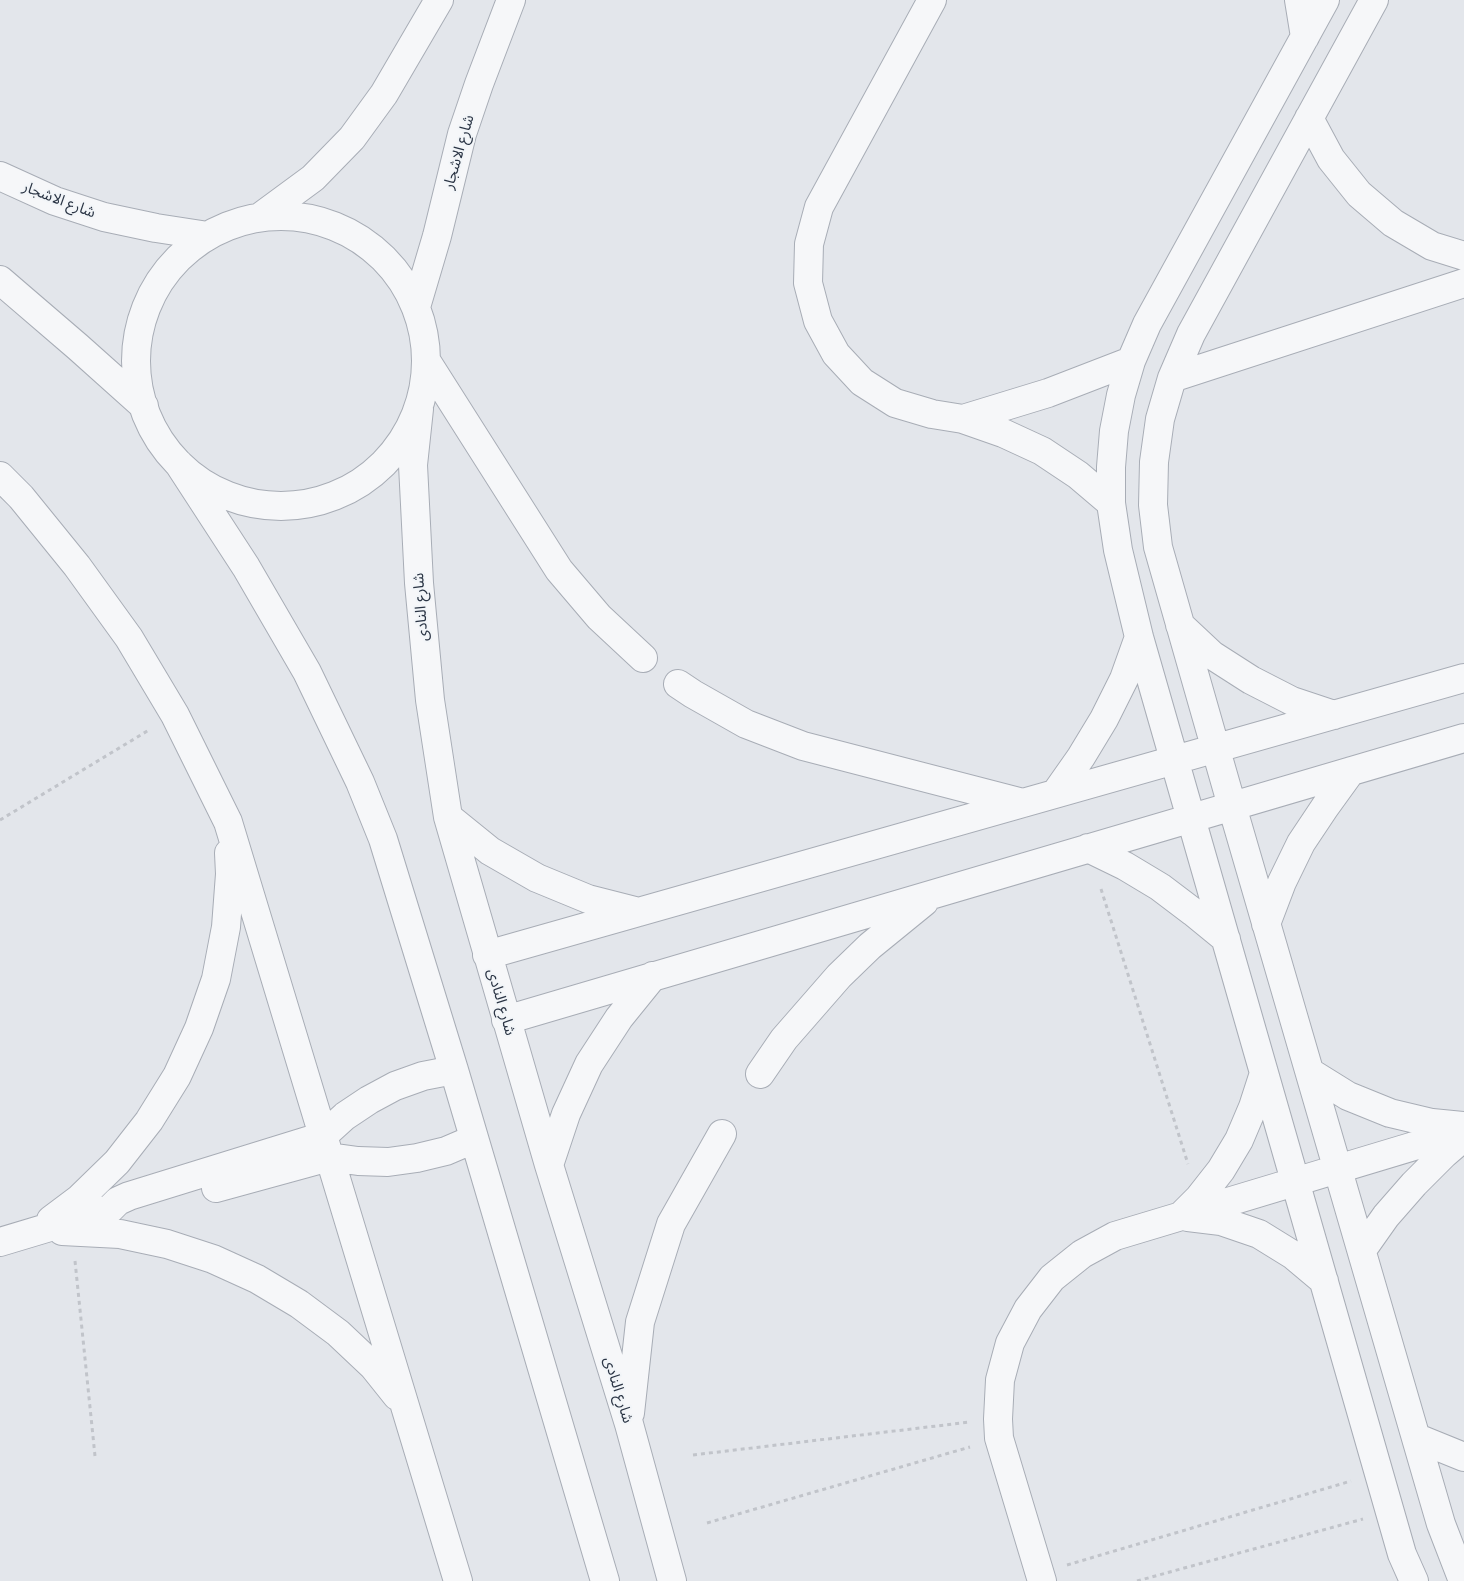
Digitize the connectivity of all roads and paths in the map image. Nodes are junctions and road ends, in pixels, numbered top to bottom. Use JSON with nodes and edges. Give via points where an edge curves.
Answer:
{"nodes":[{"id":1,"x":439,"y":0,"type":"edge"},
{"id":2,"x":511,"y":0,"type":"edge"},
{"id":3,"x":932,"y":0,"type":"edge"},
{"id":4,"x":1299,"y":0,"type":"edge"},
{"id":5,"x":1325,"y":0,"type":"edge"},
{"id":6,"x":1374,"y":0,"type":"edge"},
{"id":7,"x":1305,"y":37,"type":"junction"},
{"id":8,"x":1309,"y":118,"type":"junction"},
{"id":9,"x":0,"y":176,"type":"edge"},
{"id":10,"x":260,"y":217,"type":"junction"},
{"id":11,"x":208,"y":236,"type":"junction"},
{"id":12,"x":1464,"y":256,"type":"edge"},
{"id":13,"x":0,"y":280,"type":"edge"},
{"id":14,"x":1464,"y":284,"type":"edge"},
{"id":15,"x":416,"y":307,"type":"junction"},
{"id":16,"x":1131,"y":361,"type":"junction"},
{"id":17,"x":427,"y":362,"type":"junction"},
{"id":18,"x":1172,"y":378,"type":"junction"},
{"id":19,"x":144,"y":406,"type":"junction"},
{"id":20,"x":419,"y":409,"type":"junction"},
{"id":21,"x":963,"y":419,"type":"junction"},
{"id":22,"x":179,"y":464,"type":"junction"},
{"id":23,"x":0,"y":476,"type":"edge"},
{"id":24,"x":1112,"y":504,"type":"junction"},
{"id":25,"x":1180,"y":625,"type":"junction"},
{"id":26,"x":1139,"y":637,"type":"junction"},
{"id":27,"x":643,"y":658,"type":"dead end"},
{"id":28,"x":1464,"y":678,"type":"edge"},
{"id":29,"x":678,"y":684,"type":"dead end"},
{"id":30,"x":175,"y":715,"type":"junction"},
{"id":31,"x":1334,"y":715,"type":"junction"},
{"id":32,"x":1464,"y":738,"type":"edge"},
{"id":33,"x":1215,"y":749,"type":"junction"},
{"id":34,"x":1175,"y":760,"type":"junction"},
{"id":35,"x":1352,"y":771,"type":"junction"},
{"id":36,"x":1056,"y":794,"type":"junction"},
{"id":37,"x":1024,"y":803,"type":"junction"},
{"id":38,"x":1232,"y":806,"type":"junction"},
{"id":39,"x":448,"y":817,"type":"junction"},
{"id":40,"x":1191,"y":818,"type":"junction"},
{"id":41,"x":0,"y":820,"type":"edge"},
{"id":42,"x":228,"y":822,"type":"junction"},
{"id":43,"x":1088,"y":848,"type":"junction"},
{"id":44,"x":936,"y":893,"type":"junction"},
{"id":45,"x":640,"y":912,"type":"junction"},
{"id":46,"x":1266,"y":924,"type":"junction"},
{"id":47,"x":1226,"y":939,"type":"junction"},
{"id":48,"x":487,"y":955,"type":"junction"},
{"id":49,"x":653,"y":976,"type":"junction"},
{"id":50,"x":506,"y":1020,"type":"junction"},
{"id":51,"x":454,"y":1070,"type":"junction"},
{"id":52,"x":1264,"y":1073,"type":"junction"},
{"id":53,"x":760,"y":1074,"type":"dead end"},
{"id":54,"x":1311,"y":1074,"type":"junction"},
{"id":55,"x":1464,"y":1126,"type":"edge"},
{"id":56,"x":1464,"y":1131,"type":"edge"},
{"id":57,"x":722,"y":1134,"type":"dead end"},
{"id":58,"x":474,"y":1138,"type":"junction"},
{"id":59,"x":1464,"y":1138,"type":"edge"},
{"id":60,"x":326,"y":1146,"type":"junction"},
{"id":61,"x":548,"y":1165,"type":"junction"},
{"id":62,"x":1338,"y":1168,"type":"junction"},
{"id":63,"x":1295,"y":1182,"type":"junction"},
{"id":64,"x":1190,"y":1207,"type":"junction"},
{"id":65,"x":72,"y":1230,"type":"junction"},
{"id":66,"x":38,"y":1231,"type":"junction"},
{"id":67,"x":0,"y":1242,"type":"edge"},
{"id":68,"x":1362,"y":1250,"type":"junction"},
{"id":69,"x":1324,"y":1281,"type":"junction"},
{"id":70,"x":404,"y":1404,"type":"junction"},
{"id":71,"x":629,"y":1424,"type":"junction"},
{"id":72,"x":999,"y":1428,"type":"junction"},
{"id":73,"x":1417,"y":1438,"type":"junction"},
{"id":74,"x":692,"y":1455,"type":"dead end"},
{"id":75,"x":95,"y":1456,"type":"dead end"},
{"id":76,"x":1464,"y":1457,"type":"edge"},
{"id":77,"x":1379,"y":1473,"type":"junction"},
{"id":78,"x":1390,"y":1512,"type":"junction"},
{"id":79,"x":707,"y":1523,"type":"dead end"},
{"id":80,"x":1041,"y":1577,"type":"edge"},
{"id":81,"x":457,"y":1580,"type":"edge"},
{"id":82,"x":604,"y":1581,"type":"edge"},
{"id":83,"x":672,"y":1581,"type":"edge"},
{"id":84,"x":1137,"y":1581,"type":"edge"},
{"id":85,"x":1414,"y":1581,"type":"edge"},
{"id":86,"x":1463,"y":1581,"type":"edge"}],
"edges":[{"from":1,"to":10,"type":"street","via":[[384,94],[352,138],[313,178]]},
{"from":2,"to":15,"type":"street","name":"شارع الاشجار","via":[[462,134]]},
{"from":3,"to":21,"type":"street","via":[[819,207],[809,244],[808,283],[818,321],[836,354],[862,382],[895,403]]},
{"from":4,"to":7,"type":"street"},
{"from":5,"to":7,"type":"street"},
{"from":6,"to":8,"type":"street"},
{"from":7,"to":16,"type":"street","via":[[1147,324]]},
{"from":8,"to":12,"type":"street","via":[[1331,159],[1358,194],[1393,223],[1432,246]]},
{"from":8,"to":18,"type":"street","via":[[1191,334]]},
{"from":9,"to":11,"type":"street","name":"شارع الاشجار","via":[[55,201],[104,217]]},
{"from":10,"to":11,"type":"street","via":[[233,224]]},
{"from":10,"to":15,"type":"street","via":[[292,216],[316,220],[354,235],[380,254],[401,278]]},
{"from":11,"to":19,"type":"street","via":[[182,255],[161,280],[146,309],[138,341],[137,374]]},
{"from":13,"to":19,"type":"street"},
{"from":14,"to":18,"type":"street"},
{"from":15,"to":17,"type":"street"},
{"from":16,"to":21,"type":"street","via":[[1048,393]]},
{"from":16,"to":24,"type":"street","via":[[1114,431]]},
{"from":17,"to":20,"type":"street"},
{"from":17,"to":27,"type":"street","via":[[559,570],[598,617]]},
{"from":18,"to":25,"type":"street","via":[[1160,420],[1154,462],[1153,505],[1158,547]]},
{"from":19,"to":22,"type":"street","via":[[152,428]]},
{"from":20,"to":22,"type":"street","via":[[403,442],[379,470],[349,491],[314,503],[278,508],[242,502],[208,487]]},
{"from":20,"to":39,"type":"street","name":"شارع النادى","via":[[413,465],[419,583],[430,700]]},
{"from":21,"to":24,"type":"street","via":[[1042,451],[1078,475]]},
{"from":22,"to":51,"type":"street","via":[[278,619],[308,672],[360,782],[383,839]]},
{"from":23,"to":30,"type":"street","via":[[77,566],[129,638]]},
{"from":24,"to":26,"type":"street","via":[[1118,550]]},
{"from":25,"to":31,"type":"street","via":[[1212,655],[1251,680],[1292,701]]},
{"from":25,"to":33,"type":"street"},
{"from":26,"to":34,"type":"street"},
{"from":26,"to":36,"type":"street","via":[[1104,718]]},
{"from":28,"to":31,"type":"street"},
{"from":29,"to":37,"type":"street","via":[[746,724],[803,746]]},
{"from":30,"to":41,"type":"path"},
{"from":30,"to":42,"type":"street"},
{"from":31,"to":33,"type":"street"},
{"from":32,"to":35,"type":"street"},
{"from":33,"to":34,"type":"street"},
{"from":33,"to":38,"type":"street"},
{"from":34,"to":36,"type":"street"},
{"from":34,"to":40,"type":"street"},
{"from":35,"to":38,"type":"street"},
{"from":35,"to":46,"type":"street","via":[[1301,843]]},
{"from":36,"to":37,"type":"street"},
{"from":37,"to":45,"type":"street"},
{"from":38,"to":40,"type":"street"},
{"from":38,"to":46,"type":"street"},
{"from":39,"to":45,"type":"street","via":[[490,851],[537,878],[588,899]]},
{"from":39,"to":48,"type":"street","name":"شارع النادى"},
{"from":40,"to":43,"type":"street"},
{"from":40,"to":47,"type":"street"},
{"from":42,"to":60,"type":"street"},
{"from":42,"to":66,"type":"street","via":[[230,874],[226,927],[216,979],[199,1028],[177,1076],[149,1121],[116,1162],[79,1199]]},
{"from":43,"to":44,"type":"street"},
{"from":43,"to":47,"type":"street","via":[[1160,887]]},
{"from":43,"to":64,"type":"path"},
{"from":44,"to":49,"type":"street"},
{"from":44,"to":53,"type":"street","via":[[839,976]]},
{"from":45,"to":48,"type":"street"},
{"from":46,"to":54,"type":"street"},
{"from":47,"to":52,"type":"street"},
{"from":48,"to":50,"type":"street","name":"شارع النادى"},
{"from":49,"to":50,"type":"street"},
{"from":49,"to":61,"type":"street","via":[[619,1018],[590,1064],[566,1114]]},
{"from":50,"to":61,"type":"street","name":"شارع النادى"},
{"from":51,"to":58,"type":"street"},
{"from":51,"to":60,"type":"street","via":[[423,1076],[369,1100],[345,1116]]},
{"from":52,"to":63,"type":"street"},
{"from":52,"to":64,"type":"street","via":[[1239,1140],[1221,1170]]},
{"from":54,"to":55,"type":"street","via":[[1348,1096],[1390,1113],[1432,1123]]},
{"from":54,"to":62,"type":"street"},
{"from":56,"to":62,"type":"street"},
{"from":57,"to":71,"type":"street","via":[[671,1224],[640,1322]]},
{"from":58,"to":60,"type":"street","via":[[446,1151],[388,1162],[368,1162]]},
{"from":58,"to":82,"type":"street"},
{"from":59,"to":68,"type":"street","via":[[1414,1184]]},
{"from":60,"to":66,"type":"street","via":[[134,1210],[110,1209]]},
{"from":60,"to":70,"type":"street"},
{"from":61,"to":71,"type":"street","name":"شارع النادى"},
{"from":62,"to":63,"type":"street"},
{"from":62,"to":68,"type":"street"},
{"from":63,"to":64,"type":"street"},
{"from":63,"to":69,"type":"street"},
{"from":64,"to":69,"type":"street","via":[[1259,1234],[1293,1255]]},
{"from":64,"to":72,"type":"street","via":[[1115,1236],[1082,1254],[1052,1278],[1028,1309],[1010,1343],[1000,1380]]},
{"from":65,"to":66,"type":"street"},
{"from":65,"to":70,"type":"street","via":[[120,1234],[167,1244],[213,1259],[257,1279],[338,1333],[373,1366]]},
{"from":65,"to":75,"type":"path"},
{"from":66,"to":67,"type":"street"},
{"from":68,"to":73,"type":"street"},
{"from":69,"to":77,"type":"street"},
{"from":70,"to":81,"type":"street"},
{"from":71,"to":83,"type":"street","name":"شارع النادى"},
{"from":72,"to":74,"type":"path"},
{"from":72,"to":79,"type":"path"},
{"from":72,"to":80,"type":"street"},
{"from":73,"to":76,"type":"street"},
{"from":73,"to":86,"type":"street","via":[[1441,1524]]},
{"from":77,"to":78,"type":"street"},
{"from":77,"to":80,"type":"path"},
{"from":78,"to":84,"type":"path"},
{"from":78,"to":85,"type":"street"}]}
